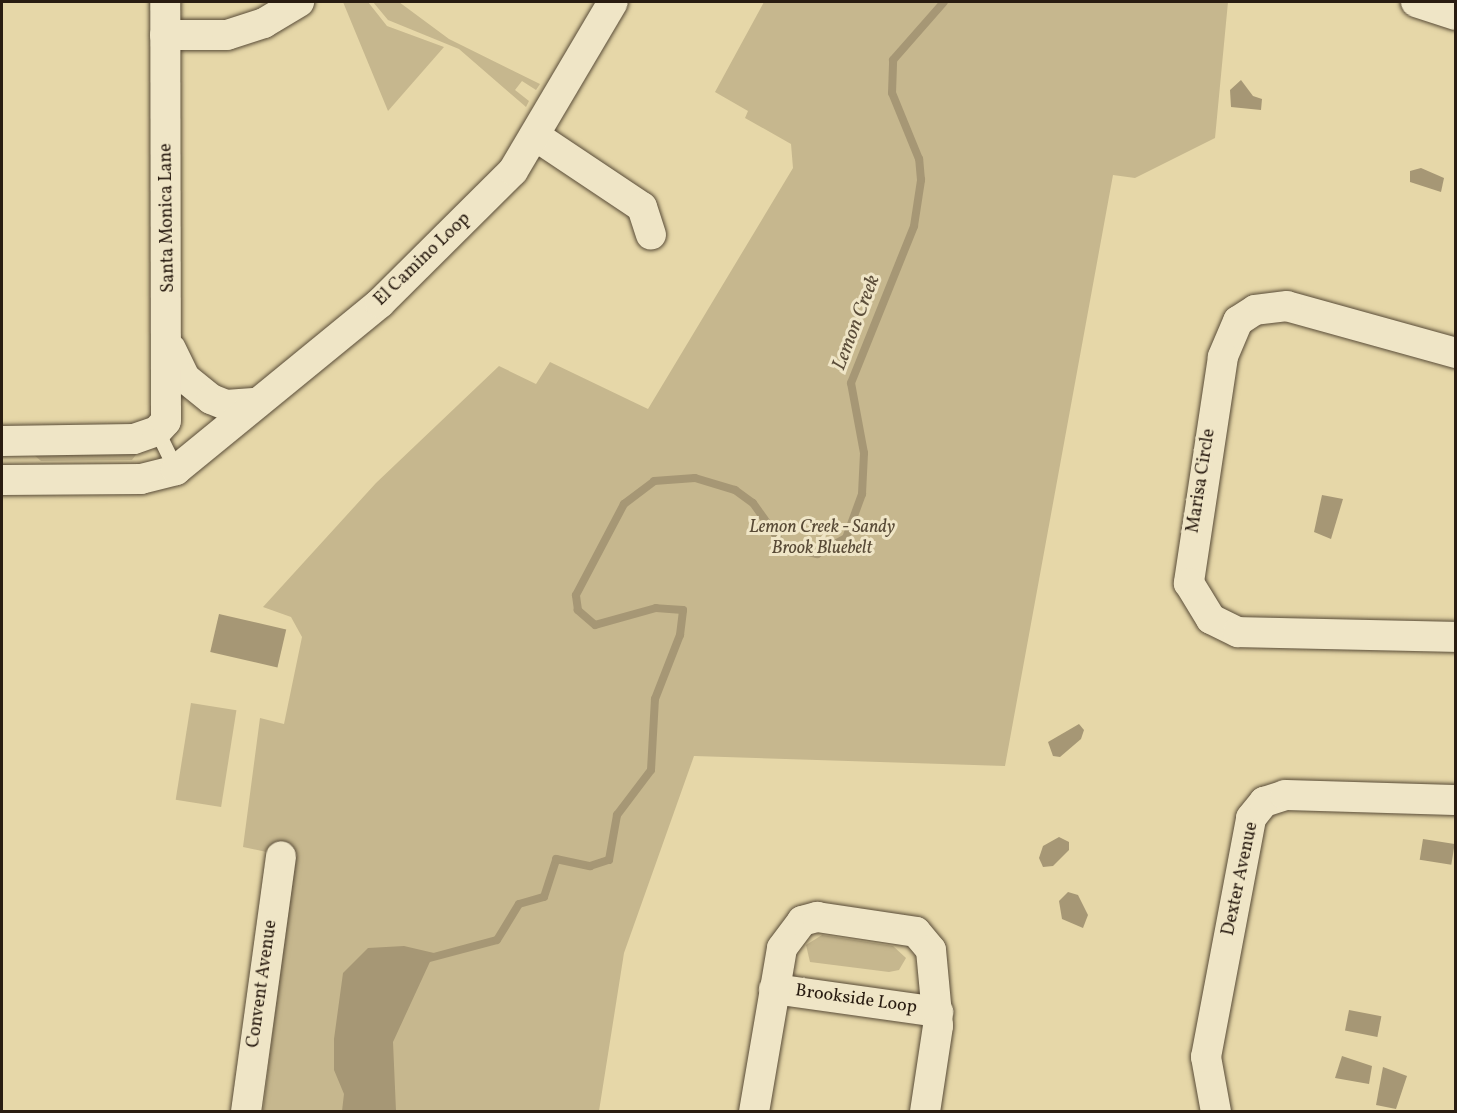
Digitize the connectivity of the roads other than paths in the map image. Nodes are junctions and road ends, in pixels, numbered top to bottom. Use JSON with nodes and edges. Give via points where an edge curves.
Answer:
{"nodes":[{"id":1,"x":165,"y":2,"type":"edge"},
{"id":2,"x":299,"y":2,"type":"edge"},
{"id":3,"x":613,"y":2,"type":"edge"},
{"id":4,"x":1416,"y":2,"type":"edge"},
{"id":5,"x":1455,"y":15,"type":"edge"},
{"id":6,"x":165,"y":35,"type":"junction"},
{"id":7,"x":537,"y":137,"type":"junction"},
{"id":8,"x":651,"y":235,"type":"dead end"},
{"id":9,"x":169,"y":346,"type":"junction"},
{"id":10,"x":1455,"y":353,"type":"edge"},
{"id":11,"x":257,"y":403,"type":"junction"},
{"id":12,"x":157,"y":431,"type":"junction"},
{"id":13,"x":2,"y":441,"type":"edge"},
{"id":14,"x":176,"y":470,"type":"junction"},
{"id":15,"x":2,"y":480,"type":"edge"},
{"id":16,"x":1455,"y":638,"type":"edge"},
{"id":17,"x":1455,"y":800,"type":"edge"},
{"id":18,"x":281,"y":856,"type":"dead end"},
{"id":19,"x":774,"y":989,"type":"junction"},
{"id":20,"x":938,"y":1012,"type":"junction"},
{"id":21,"x":246,"y":1112,"type":"edge"},
{"id":22,"x":754,"y":1112,"type":"edge"},
{"id":23,"x":925,"y":1112,"type":"edge"},
{"id":24,"x":1216,"y":1112,"type":"edge"}],
"edges":[{"from":1,"to":6,"type":"street","name":"Santa Monica Lane"},
{"from":2,"to":6,"type":"street","via":[[264,23],[227,35]]},
{"from":3,"to":7,"type":"street","name":"El Camino Loop"},
{"from":4,"to":5,"type":"street"},
{"from":6,"to":9,"type":"street","name":"Santa Monica Lane"},
{"from":7,"to":8,"type":"street","via":[[642,207]]},
{"from":7,"to":11,"type":"street","name":"El Camino Loop","via":[[513,171],[380,303]]},
{"from":9,"to":11,"type":"street","via":[[185,378],[211,399],[226,405]]},
{"from":9,"to":12,"type":"street","name":"Santa Monica Lane","via":[[169,410]]},
{"from":10,"to":16,"type":"street","name":"Marisa Circle","via":[[1287,306],[1255,310],[1238,321],[1223,357],[1189,583],[1211,619],[1238,632]]},
{"from":11,"to":14,"type":"street","name":"El Camino Loop"},
{"from":12,"to":13,"type":"street","via":[[134,439]]},
{"from":12,"to":14,"type":"lane"},
{"from":14,"to":15,"type":"street","via":[[141,479]]},
{"from":17,"to":24,"type":"street","name":"Dexter Avenue","via":[[1285,795],[1264,802],[1251,818],[1206,1057]]},
{"from":18,"to":21,"type":"street","name":"Convent Avenue"},
{"from":19,"to":20,"type":"street","name":"Brookside Loop"},
{"from":19,"to":20,"type":"street","name":"Brookside Loop","via":[[782,948],[802,921],[817,917],[902,928],[915,932],[931,950]]},
{"from":19,"to":22,"type":"street","name":"Brookside Loop"},
{"from":20,"to":23,"type":"street","name":"Brookside Loop"}]}
